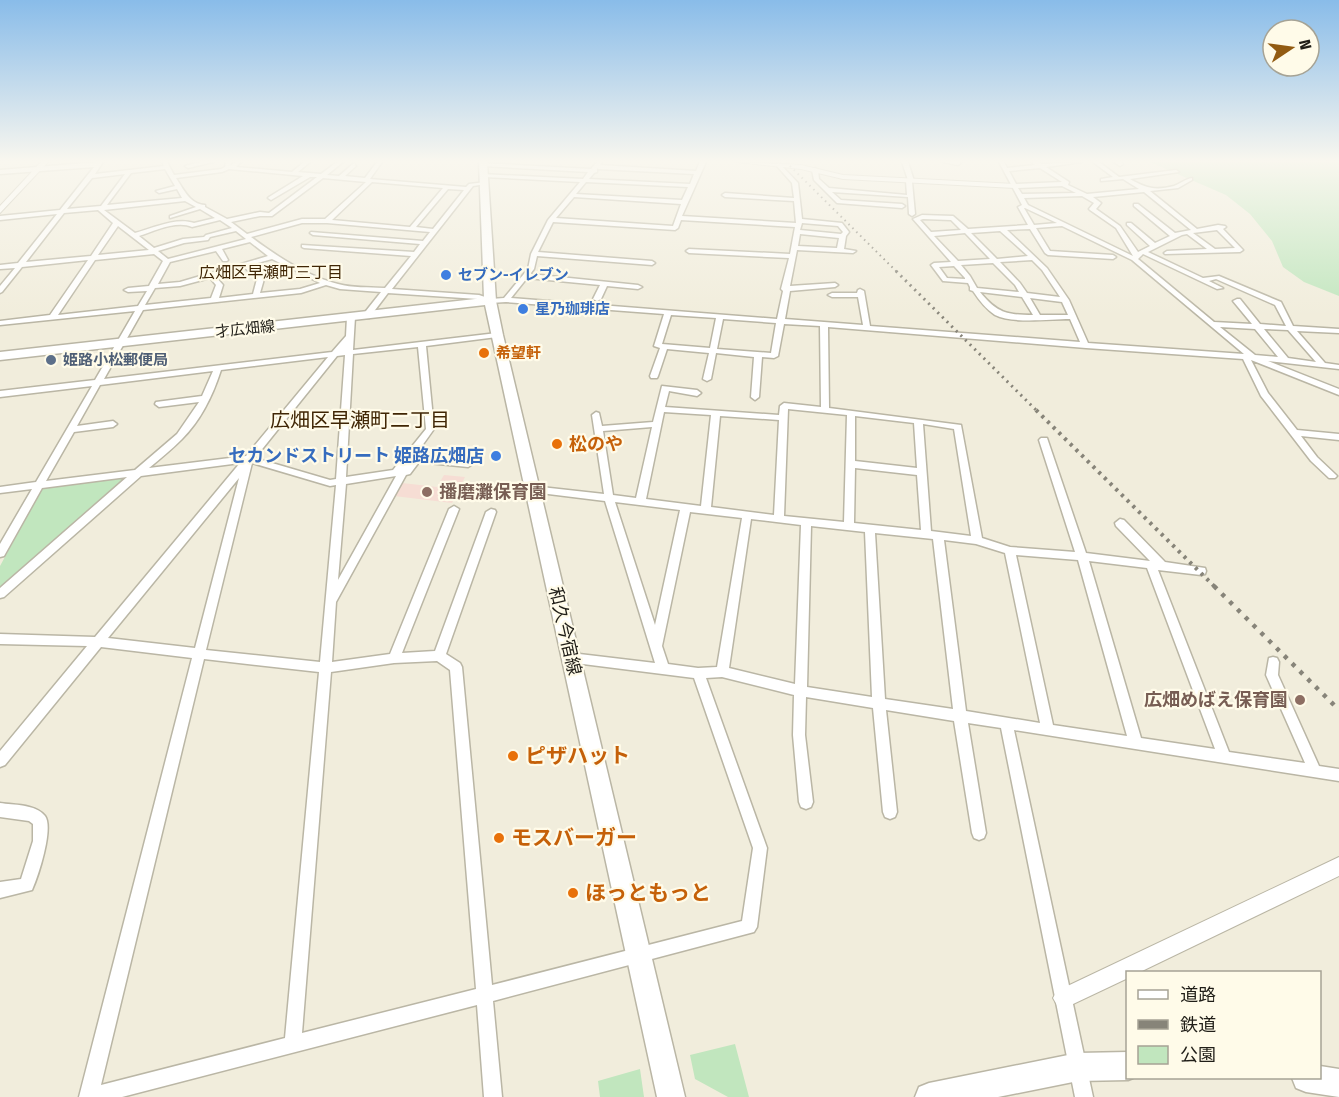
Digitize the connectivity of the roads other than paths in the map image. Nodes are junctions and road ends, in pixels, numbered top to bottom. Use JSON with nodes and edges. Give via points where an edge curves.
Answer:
{"nodes":[{"id":1,"x":60,"y":213,"type":"edge"},
{"id":2,"x":62,"y":213,"type":"edge"},
{"id":3,"x":105,"y":213,"type":"edge"},
{"id":4,"x":183,"y":213,"type":"edge"},
{"id":5,"x":214,"y":213,"type":"edge"},
{"id":6,"x":273,"y":213,"type":"edge"},
{"id":7,"x":335,"y":213,"type":"edge"},
{"id":8,"x":425,"y":213,"type":"edge"},
{"id":9,"x":449,"y":213,"type":"edge"},
{"id":10,"x":488,"y":213,"type":"edge"},
{"id":11,"x":556,"y":213,"type":"edge"},
{"id":12,"x":680,"y":213,"type":"edge"},
{"id":13,"x":798,"y":213,"type":"edge"},
{"id":14,"x":1024,"y":213,"type":"edge"},
{"id":15,"x":1040,"y":213,"type":"edge"},
{"id":16,"x":1098,"y":213,"type":"edge"},
{"id":17,"x":1146,"y":213,"type":"edge"},
{"id":18,"x":1171,"y":213,"type":"edge"},
{"id":19,"x":172,"y":217,"type":"dead end"},
{"id":20,"x":0,"y":218,"type":"edge"},
{"id":21,"x":678,"y":218,"type":"junction"},
{"id":22,"x":224,"y":220,"type":"junction"},
{"id":23,"x":551,"y":220,"type":"junction"},
{"id":24,"x":327,"y":221,"type":"junction"},
{"id":25,"x":117,"y":222,"type":"junction"},
{"id":26,"x":1063,"y":225,"type":"junction"},
{"id":27,"x":798,"y":226,"type":"junction"},
{"id":28,"x":1034,"y":227,"type":"junction"},
{"id":29,"x":1118,"y":227,"type":"junction"},
{"id":30,"x":1218,"y":227,"type":"junction"},
{"id":31,"x":1226,"y":227,"type":"dead end"},
{"id":32,"x":237,"y":228,"type":"junction"},
{"id":33,"x":411,"y":229,"type":"junction"},
{"id":34,"x":1002,"y":229,"type":"junction"},
{"id":35,"x":435,"y":231,"type":"junction"},
{"id":36,"x":1191,"y":231,"type":"junction"},
{"id":37,"x":966,"y":232,"type":"junction"},
{"id":38,"x":314,"y":233,"type":"dead end"},
{"id":39,"x":929,"y":234,"type":"junction"},
{"id":40,"x":340,"y":235,"type":"junction"},
{"id":41,"x":1173,"y":235,"type":"junction"},
{"id":42,"x":133,"y":236,"type":"junction"},
{"id":43,"x":843,"y":236,"type":"junction"},
{"id":44,"x":249,"y":238,"type":"junction"},
{"id":45,"x":1165,"y":240,"type":"junction"},
{"id":46,"x":425,"y":243,"type":"junction"},
{"id":47,"x":304,"y":246,"type":"dead end"},
{"id":48,"x":1154,"y":246,"type":"junction"},
{"id":49,"x":218,"y":248,"type":"junction"},
{"id":50,"x":327,"y":248,"type":"junction"},
{"id":51,"x":840,"y":250,"type":"junction"},
{"id":52,"x":689,"y":251,"type":"dead end"},
{"id":53,"x":853,"y":251,"type":"dead end"},
{"id":54,"x":152,"y":252,"type":"junction"},
{"id":55,"x":793,"y":252,"type":"junction"},
{"id":56,"x":1184,"y":252,"type":"junction"},
{"id":57,"x":1213,"y":252,"type":"junction"},
{"id":58,"x":1167,"y":253,"type":"dead end"},
{"id":59,"x":416,"y":254,"type":"junction"},
{"id":60,"x":534,"y":254,"type":"junction"},
{"id":61,"x":1138,"y":255,"type":"junction"},
{"id":62,"x":272,"y":257,"type":"junction"},
{"id":63,"x":1113,"y":257,"type":"dead end"},
{"id":64,"x":92,"y":258,"type":"junction"},
{"id":65,"x":1034,"y":258,"type":"junction"},
{"id":66,"x":225,"y":260,"type":"dead end"},
{"id":67,"x":167,"y":261,"type":"junction"},
{"id":68,"x":996,"y":261,"type":"junction"},
{"id":69,"x":652,"y":263,"type":"dead end"},
{"id":70,"x":957,"y":264,"type":"junction"},
{"id":71,"x":21,"y":265,"type":"junction"},
{"id":72,"x":246,"y":265,"type":"junction"},
{"id":73,"x":0,"y":267,"type":"edge"},
{"id":74,"x":211,"y":275,"type":"junction"},
{"id":75,"x":526,"y":276,"type":"junction"},
{"id":76,"x":1202,"y":280,"type":"junction"},
{"id":77,"x":326,"y":283,"type":"junction"},
{"id":78,"x":604,"y":284,"type":"junction"},
{"id":79,"x":835,"y":285,"type":"dead end"},
{"id":80,"x":971,"y":285,"type":"junction"},
{"id":81,"x":152,"y":287,"type":"junction"},
{"id":82,"x":638,"y":287,"type":"dead end"},
{"id":83,"x":1219,"y":288,"type":"dead end"},
{"id":84,"x":785,"y":289,"type":"junction"},
{"id":85,"x":128,"y":290,"type":"dead end"},
{"id":86,"x":0,"y":291,"type":"edge"},
{"id":87,"x":387,"y":291,"type":"junction"},
{"id":88,"x":1023,"y":293,"type":"junction"},
{"id":89,"x":832,"y":295,"type":"dead end"},
{"id":90,"x":256,"y":296,"type":"junction"},
{"id":91,"x":597,"y":298,"type":"dead end"},
{"id":92,"x":214,"y":300,"type":"junction"},
{"id":93,"x":1065,"y":300,"type":"junction"},
{"id":94,"x":498,"y":301,"type":"junction"},
{"id":95,"x":1237,"y":301,"type":"dead end"},
{"id":96,"x":140,"y":308,"type":"junction"},
{"id":97,"x":668,"y":313,"type":"junction"},
{"id":98,"x":366,"y":315,"type":"junction"},
{"id":99,"x":1037,"y":316,"type":"junction"},
{"id":100,"x":53,"y":317,"type":"junction"},
{"id":101,"x":351,"y":317,"type":"junction"},
{"id":102,"x":720,"y":317,"type":"junction"},
{"id":103,"x":1072,"y":317,"type":"junction"},
{"id":104,"x":781,"y":322,"type":"junction"},
{"id":105,"x":0,"y":323,"type":"edge"},
{"id":106,"x":1214,"y":324,"type":"junction"},
{"id":107,"x":824,"y":325,"type":"junction"},
{"id":108,"x":1257,"y":327,"type":"junction"},
{"id":109,"x":1291,"y":328,"type":"junction"},
{"id":110,"x":867,"y":329,"type":"junction"},
{"id":111,"x":1335,"y":331,"type":"edge"},
{"id":112,"x":497,"y":335,"type":"junction"},
{"id":113,"x":349,"y":337,"type":"junction"},
{"id":114,"x":1339,"y":338,"type":"edge"},
{"id":115,"x":120,"y":343,"type":"junction"},
{"id":116,"x":422,"y":344,"type":"junction"},
{"id":117,"x":1086,"y":346,"type":"junction"},
{"id":118,"x":664,"y":347,"type":"junction"},
{"id":119,"x":712,"y":351,"type":"junction"},
{"id":120,"x":348,"y":352,"type":"junction"},
{"id":121,"x":333,"y":354,"type":"junction"},
{"id":122,"x":758,"y":355,"type":"junction"},
{"id":123,"x":0,"y":356,"type":"edge"},
{"id":124,"x":1250,"y":358,"type":"junction"},
{"id":125,"x":1285,"y":360,"type":"junction"},
{"id":126,"x":1323,"y":365,"type":"junction"},
{"id":127,"x":1339,"y":367,"type":"edge"},
{"id":128,"x":218,"y":368,"type":"junction"},
{"id":129,"x":654,"y":376,"type":"dead end"},
{"id":130,"x":707,"y":379,"type":"dead end"},
{"id":131,"x":96,"y":382,"type":"junction"},
{"id":132,"x":1339,"y":392,"type":"edge"},
{"id":133,"x":697,"y":393,"type":"dead end"},
{"id":134,"x":0,"y":394,"type":"edge"},
{"id":135,"x":755,"y":397,"type":"dead end"},
{"id":136,"x":207,"y":398,"type":"junction"},
{"id":137,"x":159,"y":404,"type":"dead end"},
{"id":138,"x":660,"y":409,"type":"junction"},
{"id":139,"x":825,"y":411,"type":"junction"},
{"id":140,"x":716,"y":413,"type":"junction"},
{"id":141,"x":851,"y":413,"type":"junction"},
{"id":142,"x":596,"y":415,"type":"dead end"},
{"id":143,"x":784,"y":418,"type":"junction"},
{"id":144,"x":918,"y":421,"type":"junction"},
{"id":145,"x":657,"y":423,"type":"junction"},
{"id":146,"x":113,"y":424,"type":"dead end"},
{"id":147,"x":597,"y":429,"type":"junction"},
{"id":148,"x":70,"y":430,"type":"junction"},
{"id":149,"x":1294,"y":433,"type":"junction"},
{"id":150,"x":1339,"y":437,"type":"edge"},
{"id":151,"x":1044,"y":440,"type":"dead end"},
{"id":152,"x":248,"y":459,"type":"junction"},
{"id":153,"x":468,"y":464,"type":"dead end"},
{"id":154,"x":850,"y":464,"type":"junction"},
{"id":155,"x":140,"y":471,"type":"junction"},
{"id":156,"x":922,"y":472,"type":"junction"},
{"id":157,"x":399,"y":473,"type":"junction"},
{"id":158,"x":1332,"y":476,"type":"dead end"},
{"id":159,"x":341,"y":483,"type":"junction"},
{"id":160,"x":39,"y":484,"type":"junction"},
{"id":161,"x":532,"y":489,"type":"junction"},
{"id":162,"x":0,"y":490,"type":"edge"},
{"id":163,"x":609,"y":498,"type":"junction"},
{"id":164,"x":640,"y":502,"type":"junction"},
{"id":165,"x":454,"y":508,"type":"dead end"},
{"id":166,"x":686,"y":508,"type":"junction"},
{"id":167,"x":706,"y":510,"type":"junction"},
{"id":168,"x":492,"y":512,"type":"dead end"},
{"id":169,"x":747,"y":515,"type":"junction"},
{"id":170,"x":779,"y":519,"type":"junction"},
{"id":171,"x":806,"y":522,"type":"junction"},
{"id":172,"x":1120,"y":524,"type":"dead end"},
{"id":173,"x":849,"y":526,"type":"junction"},
{"id":174,"x":870,"y":528,"type":"junction"},
{"id":175,"x":932,"y":536,"type":"junction"},
{"id":176,"x":977,"y":540,"type":"junction"},
{"id":177,"x":1010,"y":551,"type":"junction"},
{"id":178,"x":0,"y":553,"type":"edge"},
{"id":179,"x":1082,"y":556,"type":"junction"},
{"id":180,"x":1157,"y":566,"type":"junction"},
{"id":181,"x":1201,"y":571,"type":"dead end"},
{"id":182,"x":0,"y":594,"type":"edge"},
{"id":183,"x":330,"y":605,"type":"junction"},
{"id":184,"x":0,"y":639,"type":"edge"},
{"id":185,"x":99,"y":642,"type":"junction"},
{"id":186,"x":656,"y":645,"type":"junction"},
{"id":187,"x":200,"y":654,"type":"junction"},
{"id":188,"x":439,"y":656,"type":"junction"},
{"id":189,"x":394,"y":658,"type":"junction"},
{"id":190,"x":572,"y":658,"type":"junction"},
{"id":191,"x":1273,"y":662,"type":"dead end"},
{"id":192,"x":324,"y":668,"type":"junction"},
{"id":193,"x":663,"y":669,"type":"junction"},
{"id":194,"x":722,"y":672,"type":"junction"},
{"id":195,"x":698,"y":673,"type":"junction"},
{"id":196,"x":800,"y":691,"type":"junction"},
{"id":197,"x":879,"y":702,"type":"junction"},
{"id":198,"x":960,"y":716,"type":"junction"},
{"id":199,"x":1006,"y":723,"type":"junction"},
{"id":200,"x":1048,"y":730,"type":"junction"},
{"id":201,"x":1136,"y":743,"type":"junction"},
{"id":202,"x":1224,"y":757,"type":"junction"},
{"id":203,"x":0,"y":761,"type":"edge"},
{"id":204,"x":1316,"y":771,"type":"junction"},
{"id":205,"x":1339,"y":775,"type":"edge"},
{"id":206,"x":806,"y":802,"type":"dead end"},
{"id":207,"x":0,"y":810,"type":"edge"},
{"id":208,"x":890,"y":812,"type":"dead end"},
{"id":209,"x":979,"y":832,"type":"dead end"},
{"id":210,"x":1339,"y":866,"type":"edge"},
{"id":211,"x":0,"y":890,"type":"edge"},
{"id":212,"x":640,"y":957,"type":"junction"},
{"id":213,"x":484,"y":996,"type":"junction"},
{"id":214,"x":1064,"y":998,"type":"junction"},
{"id":215,"x":293,"y":1045,"type":"junction"},
{"id":216,"x":1126,"y":1066,"type":"edge"},
{"id":217,"x":1078,"y":1067,"type":"junction"},
{"id":218,"x":1317,"y":1079,"type":"edge"},
{"id":219,"x":1339,"y":1083,"type":"edge"},
{"id":220,"x":89,"y":1097,"type":"edge"},
{"id":221,"x":493,"y":1097,"type":"edge"},
{"id":222,"x":671,"y":1097,"type":"edge"},
{"id":223,"x":928,"y":1097,"type":"edge"},
{"id":224,"x":1084,"y":1097,"type":"edge"}],
"edges":[{"from":1,"to":20,"type":"street"},
{"from":2,"to":71,"type":"street"},
{"from":3,"to":25,"type":"street"},
{"from":4,"to":19,"type":"street"},
{"from":5,"to":22,"type":"street"},
{"from":6,"to":22,"type":"street"},
{"from":7,"to":24,"type":"street"},
{"from":8,"to":33,"type":"street"},
{"from":9,"to":35,"type":"street"},
{"from":10,"to":94,"type":"main road","name":"和久今宿線"},
{"from":11,"to":23,"type":"street"},
{"from":12,"to":21,"type":"street"},
{"from":13,"to":27,"type":"street"},
{"from":14,"to":28,"type":"street"},
{"from":15,"to":26,"type":"street"},
{"from":16,"to":29,"type":"street"},
{"from":17,"to":41,"type":"street"},
{"from":18,"to":36,"type":"street"},
{"from":21,"to":23,"type":"street","via":[[675,228]]},
{"from":21,"to":27,"type":"street"},
{"from":22,"to":32,"type":"street"},
{"from":22,"to":42,"type":"street","via":[[172,224]]},
{"from":23,"to":60,"type":"street"},
{"from":24,"to":33,"type":"street"},
{"from":24,"to":44,"type":"street","via":[[302,221]]},
{"from":25,"to":42,"type":"street"},
{"from":25,"to":64,"type":"street"},
{"from":26,"to":28,"type":"street"},
{"from":26,"to":61,"type":"street"},
{"from":27,"to":43,"type":"street"},
{"from":27,"to":43,"type":"street","via":[[840,224],[846,232]]},
{"from":27,"to":55,"type":"street"},
{"from":28,"to":34,"type":"street"},
{"from":28,"to":63,"type":"street","via":[[1048,253]]},
{"from":29,"to":48,"type":"street","via":[[1131,225]]},
{"from":29,"to":61,"type":"street"},
{"from":30,"to":31,"type":"street"},
{"from":30,"to":36,"type":"street"},
{"from":30,"to":57,"type":"street","via":[[1240,250]]},
{"from":32,"to":44,"type":"street"},
{"from":32,"to":54,"type":"street"},
{"from":33,"to":35,"type":"street"},
{"from":34,"to":37,"type":"street"},
{"from":34,"to":65,"type":"street"},
{"from":35,"to":46,"type":"street"},
{"from":36,"to":41,"type":"street"},
{"from":36,"to":57,"type":"street"},
{"from":37,"to":39,"type":"street"},
{"from":37,"to":39,"type":"street","via":[[953,218],[916,219]]},
{"from":37,"to":68,"type":"street"},
{"from":38,"to":40,"type":"street"},
{"from":39,"to":70,"type":"street"},
{"from":40,"to":46,"type":"street"},
{"from":40,"to":50,"type":"street"},
{"from":41,"to":45,"type":"street"},
{"from":42,"to":54,"type":"street"},
{"from":43,"to":51,"type":"street"},
{"from":44,"to":49,"type":"street"},
{"from":44,"to":62,"type":"street"},
{"from":45,"to":48,"type":"street"},
{"from":45,"to":56,"type":"street"},
{"from":46,"to":59,"type":"street"},
{"from":47,"to":50,"type":"street"},
{"from":48,"to":61,"type":"street"},
{"from":49,"to":66,"type":"street"},
{"from":49,"to":67,"type":"street"},
{"from":50,"to":59,"type":"street"},
{"from":51,"to":53,"type":"street"},
{"from":51,"to":55,"type":"street"},
{"from":52,"to":55,"type":"street"},
{"from":54,"to":64,"type":"street"},
{"from":54,"to":67,"type":"street"},
{"from":55,"to":84,"type":"street"},
{"from":56,"to":57,"type":"street"},
{"from":56,"to":58,"type":"street"},
{"from":59,"to":87,"type":"street"},
{"from":60,"to":69,"type":"street"},
{"from":60,"to":75,"type":"street"},
{"from":61,"to":76,"type":"street"},
{"from":61,"to":106,"type":"street"},
{"from":62,"to":72,"type":"street"},
{"from":62,"to":77,"type":"street"},
{"from":64,"to":71,"type":"street"},
{"from":64,"to":100,"type":"street"},
{"from":65,"to":68,"type":"street"},
{"from":65,"to":93,"type":"street"},
{"from":67,"to":81,"type":"street"},
{"from":68,"to":70,"type":"street"},
{"from":68,"to":88,"type":"street"},
{"from":70,"to":80,"type":"street"},
{"from":70,"to":80,"type":"street","via":[[934,266],[945,280]]},
{"from":71,"to":73,"type":"street"},
{"from":71,"to":86,"type":"street"},
{"from":72,"to":74,"type":"street"},
{"from":72,"to":90,"type":"street","via":[[261,279]]},
{"from":74,"to":81,"type":"street"},
{"from":74,"to":92,"type":"street","via":[[220,285]]},
{"from":75,"to":78,"type":"street"},
{"from":75,"to":94,"type":"street"},
{"from":76,"to":83,"type":"street"},
{"from":76,"to":109,"type":"street","via":[[1217,277],[1278,304]]},
{"from":77,"to":87,"type":"street"},
{"from":77,"to":90,"type":"street","via":[[301,291]]},
{"from":78,"to":82,"type":"street"},
{"from":78,"to":91,"type":"street"},
{"from":79,"to":84,"type":"street"},
{"from":80,"to":88,"type":"street"},
{"from":80,"to":99,"type":"street","via":[[1002,315]]},
{"from":81,"to":85,"type":"street"},
{"from":81,"to":96,"type":"street"},
{"from":84,"to":104,"type":"street"},
{"from":87,"to":94,"type":"street"},
{"from":87,"to":98,"type":"street"},
{"from":88,"to":93,"type":"street"},
{"from":88,"to":99,"type":"street"},
{"from":89,"to":110,"type":"street","via":[[860,293]]},
{"from":90,"to":92,"type":"street"},
{"from":92,"to":96,"type":"street"},
{"from":93,"to":103,"type":"street"},
{"from":94,"to":97,"type":"street"},
{"from":94,"to":98,"type":"main road","name":"才広畑線"},
{"from":94,"to":112,"type":"main road","name":"和久今宿線"},
{"from":95,"to":108,"type":"street"},
{"from":96,"to":100,"type":"street"},
{"from":96,"to":115,"type":"street"},
{"from":97,"to":102,"type":"street"},
{"from":97,"to":118,"type":"street","via":[[657,346]]},
{"from":98,"to":101,"type":"main road","name":"才広畑線"},
{"from":99,"to":103,"type":"street"},
{"from":100,"to":105,"type":"street"},
{"from":101,"to":113,"type":"street"},
{"from":101,"to":115,"type":"main road","name":"才広畑線"},
{"from":102,"to":104,"type":"street"},
{"from":102,"to":119,"type":"street"},
{"from":103,"to":117,"type":"street"},
{"from":104,"to":107,"type":"street"},
{"from":104,"to":122,"type":"street","via":[[774,356]]},
{"from":106,"to":108,"type":"street"},
{"from":106,"to":124,"type":"street"},
{"from":107,"to":110,"type":"street"},
{"from":107,"to":139,"type":"street"},
{"from":108,"to":109,"type":"street"},
{"from":108,"to":125,"type":"street"},
{"from":109,"to":111,"type":"street"},
{"from":109,"to":126,"type":"street"},
{"from":110,"to":117,"type":"street"},
{"from":111,"to":114,"type":"street"},
{"from":112,"to":116,"type":"street"},
{"from":112,"to":161,"type":"main road","name":"和久今宿線"},
{"from":113,"to":120,"type":"street"},
{"from":113,"to":121,"type":"street"},
{"from":115,"to":123,"type":"main road","name":"才広畑線"},
{"from":115,"to":131,"type":"street"},
{"from":116,"to":120,"type":"street"},
{"from":116,"to":157,"type":"street","via":[[430,429]]},
{"from":117,"to":124,"type":"street"},
{"from":118,"to":119,"type":"street"},
{"from":118,"to":129,"type":"street"},
{"from":119,"to":122,"type":"street"},
{"from":119,"to":130,"type":"street"},
{"from":120,"to":121,"type":"street"},
{"from":120,"to":159,"type":"street"},
{"from":121,"to":128,"type":"street"},
{"from":121,"to":152,"type":"street"},
{"from":122,"to":135,"type":"street"},
{"from":124,"to":125,"type":"street"},
{"from":124,"to":132,"type":"street"},
{"from":124,"to":149,"type":"street","via":[[1264,394]]},
{"from":125,"to":126,"type":"street"},
{"from":126,"to":127,"type":"street"},
{"from":128,"to":131,"type":"street"},
{"from":128,"to":136,"type":"street"},
{"from":131,"to":134,"type":"street"},
{"from":131,"to":148,"type":"street"},
{"from":133,"to":138,"type":"street","via":[[665,388]]},
{"from":136,"to":137,"type":"street"},
{"from":136,"to":155,"type":"street","via":[[180,436]]},
{"from":138,"to":140,"type":"street"},
{"from":138,"to":145,"type":"street"},
{"from":139,"to":141,"type":"street"},
{"from":139,"to":143,"type":"street","via":[[784,406]]},
{"from":140,"to":143,"type":"street"},
{"from":140,"to":167,"type":"street"},
{"from":141,"to":144,"type":"street"},
{"from":141,"to":154,"type":"street"},
{"from":142,"to":147,"type":"street"},
{"from":143,"to":170,"type":"street"},
{"from":144,"to":156,"type":"street"},
{"from":144,"to":176,"type":"street","via":[[958,427]]},
{"from":145,"to":147,"type":"street"},
{"from":145,"to":164,"type":"street"},
{"from":146,"to":148,"type":"street"},
{"from":147,"to":163,"type":"street"},
{"from":148,"to":160,"type":"street"},
{"from":149,"to":150,"type":"street"},
{"from":149,"to":158,"type":"street"},
{"from":151,"to":179,"type":"street"},
{"from":152,"to":155,"type":"street"},
{"from":152,"to":159,"type":"street"},
{"from":152,"to":185,"type":"street"},
{"from":152,"to":187,"type":"street"},
{"from":153,"to":157,"type":"street","via":[[416,459],[407,472]]},
{"from":154,"to":156,"type":"street"},
{"from":154,"to":173,"type":"street"},
{"from":155,"to":160,"type":"street"},
{"from":155,"to":182,"type":"street"},
{"from":156,"to":175,"type":"street"},
{"from":157,"to":159,"type":"street"},
{"from":157,"to":183,"type":"street"},
{"from":159,"to":183,"type":"street"},
{"from":160,"to":162,"type":"street"},
{"from":160,"to":178,"type":"street"},
{"from":161,"to":163,"type":"street"},
{"from":161,"to":190,"type":"main road","name":"和久今宿線"},
{"from":163,"to":164,"type":"street"},
{"from":163,"to":186,"type":"street"},
{"from":164,"to":166,"type":"street"},
{"from":165,"to":189,"type":"street"},
{"from":166,"to":167,"type":"street"},
{"from":166,"to":186,"type":"street"},
{"from":167,"to":169,"type":"street"},
{"from":168,"to":188,"type":"street"},
{"from":169,"to":170,"type":"street"},
{"from":169,"to":194,"type":"street"},
{"from":170,"to":171,"type":"street"},
{"from":171,"to":173,"type":"street"},
{"from":171,"to":196,"type":"street"},
{"from":172,"to":180,"type":"street"},
{"from":173,"to":174,"type":"street"},
{"from":174,"to":175,"type":"street"},
{"from":174,"to":197,"type":"street"},
{"from":175,"to":176,"type":"street"},
{"from":175,"to":198,"type":"street"},
{"from":176,"to":177,"type":"street"},
{"from":177,"to":179,"type":"street"},
{"from":177,"to":200,"type":"street"},
{"from":179,"to":180,"type":"street"},
{"from":179,"to":201,"type":"street"},
{"from":180,"to":181,"type":"street"},
{"from":180,"to":202,"type":"street"},
{"from":183,"to":192,"type":"street"},
{"from":184,"to":185,"type":"street"},
{"from":185,"to":187,"type":"street"},
{"from":185,"to":203,"type":"street"},
{"from":186,"to":193,"type":"street"},
{"from":187,"to":192,"type":"street"},
{"from":187,"to":220,"type":"street"},
{"from":188,"to":189,"type":"street"},
{"from":188,"to":213,"type":"street","via":[[456,667]]},
{"from":189,"to":192,"type":"street"},
{"from":190,"to":193,"type":"street"},
{"from":190,"to":212,"type":"main road","name":"和久今宿線"},
{"from":191,"to":204,"type":"street","via":[[1272,675]]},
{"from":192,"to":215,"type":"street"},
{"from":193,"to":195,"type":"street"},
{"from":194,"to":195,"type":"street"},
{"from":194,"to":196,"type":"street"},
{"from":195,"to":212,"type":"street","via":[[760,848],[748,927]]},
{"from":196,"to":197,"type":"street"},
{"from":196,"to":206,"type":"street","via":[[799,735]]},
{"from":197,"to":198,"type":"street"},
{"from":197,"to":208,"type":"street"},
{"from":198,"to":199,"type":"street"},
{"from":198,"to":209,"type":"street"},
{"from":199,"to":200,"type":"street"},
{"from":199,"to":214,"type":"street"},
{"from":200,"to":201,"type":"street"},
{"from":201,"to":202,"type":"street"},
{"from":202,"to":204,"type":"street"},
{"from":204,"to":205,"type":"street"},
{"from":207,"to":211,"type":"street","via":[[32,815],[40,821],[40,841],[27,885]]},
{"from":210,"to":214,"type":"street"},
{"from":212,"to":213,"type":"street"},
{"from":212,"to":222,"type":"main road","name":"和久今宿線"},
{"from":213,"to":215,"type":"street"},
{"from":213,"to":221,"type":"street"},
{"from":214,"to":217,"type":"street"},
{"from":215,"to":220,"type":"street"},
{"from":216,"to":217,"type":"main road"},
{"from":217,"to":223,"type":"main road"},
{"from":217,"to":224,"type":"street"},
{"from":218,"to":219,"type":"main road"}]}
